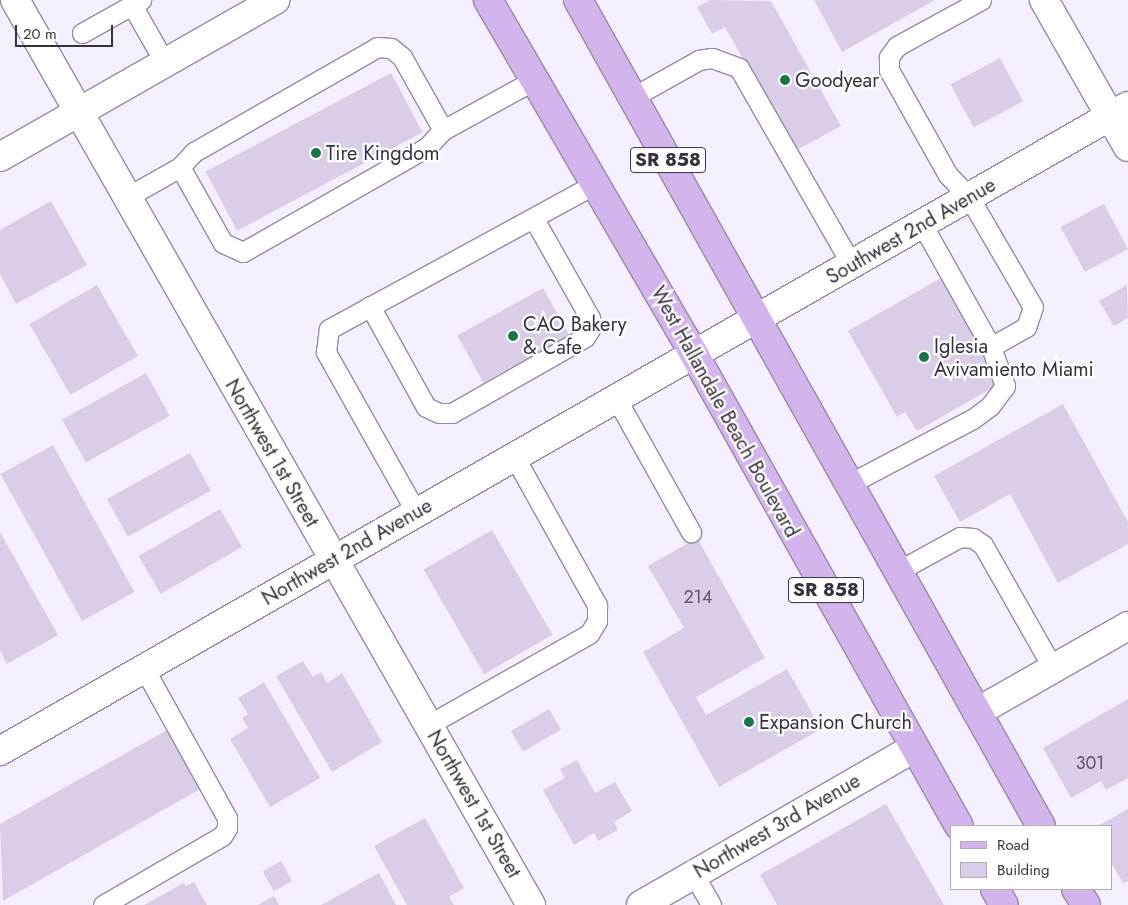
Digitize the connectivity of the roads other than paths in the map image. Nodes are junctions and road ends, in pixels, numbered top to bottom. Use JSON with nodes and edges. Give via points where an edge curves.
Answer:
{"nodes":[{"id":1,"x":15,"y":0,"type":"edge"},
{"id":2,"x":275,"y":0,"type":"edge"},
{"id":3,"x":488,"y":0,"type":"edge"},
{"id":4,"x":578,"y":0,"type":"edge"},
{"id":5,"x":981,"y":0,"type":"edge"},
{"id":6,"x":1044,"y":0,"type":"edge"},
{"id":7,"x":136,"y":3,"type":"edge"},
{"id":8,"x":82,"y":33,"type":"dead end"},
{"id":9,"x":164,"y":63,"type":"junction"},
{"id":10,"x":534,"y":80,"type":"junction"},
{"id":11,"x":633,"y":98,"type":"junction"},
{"id":12,"x":1119,"y":111,"type":"edge"},
{"id":13,"x":78,"y":113,"type":"junction"},
{"id":14,"x":443,"y":130,"type":"junction"},
{"id":15,"x":1128,"y":147,"type":"edge"},
{"id":16,"x":0,"y":157,"type":"edge"},
{"id":17,"x":180,"y":167,"type":"junction"},
{"id":18,"x":595,"y":184,"type":"junction"},
{"id":19,"x":127,"y":197,"type":"junction"},
{"id":20,"x":969,"y":197,"type":"junction"},
{"id":21,"x":534,"y":219,"type":"junction"},
{"id":22,"x":922,"y":224,"type":"junction"},
{"id":23,"x":852,"y":265,"type":"junction"},
{"id":24,"x":370,"y":306,"type":"junction"},
{"id":25,"x":757,"y":320,"type":"junction"},
{"id":26,"x":991,"y":347,"type":"junction"},
{"id":27,"x":694,"y":354,"type":"junction"},
{"id":28,"x":616,"y":398,"type":"junction"},
{"id":29,"x":514,"y":456,"type":"junction"},
{"id":30,"x":849,"y":484,"type":"junction"},
{"id":31,"x":416,"y":512,"type":"junction"},
{"id":32,"x":691,"y":532,"type":"dead end"},
{"id":33,"x":333,"y":559,"type":"junction"},
{"id":34,"x":898,"y":572,"type":"junction"},
{"id":35,"x":1128,"y":626,"type":"edge"},
{"id":36,"x":144,"y":668,"type":"junction"},
{"id":37,"x":1053,"y":668,"type":"junction"},
{"id":38,"x":977,"y":712,"type":"junction"},
{"id":39,"x":428,"y":725,"type":"junction"},
{"id":40,"x":914,"y":748,"type":"junction"},
{"id":41,"x":0,"y":751,"type":"edge"},
{"id":42,"x":958,"y":825,"type":"edge"},
{"id":43,"x":1040,"y":825,"type":"edge"},
{"id":44,"x":694,"y":875,"type":"junction"},
{"id":45,"x":996,"y":890,"type":"edge"},
{"id":46,"x":1077,"y":890,"type":"edge"},
{"id":47,"x":103,"y":905,"type":"edge"},
{"id":48,"x":531,"y":905,"type":"edge"},
{"id":49,"x":641,"y":905,"type":"edge"},
{"id":50,"x":711,"y":905,"type":"edge"},
{"id":51,"x":1004,"y":905,"type":"edge"},
{"id":52,"x":1086,"y":905,"type":"edge"}],
"edges":[{"from":1,"to":13,"type":"street","name":"Northwest 1st Street"},
{"from":2,"to":9,"type":"street"},
{"from":3,"to":10,"type":"main road","name":"West Hallandale Beach Boulevard","number":"SR 858"},
{"from":4,"to":11,"type":"main road","number":"SR 858"},
{"from":5,"to":20,"type":"lane","via":[[897,46],[889,57],[889,70],[948,175]]},
{"from":6,"to":12,"type":"street"},
{"from":7,"to":8,"type":"lane"},
{"from":7,"to":9,"type":"lane"},
{"from":9,"to":13,"type":"street"},
{"from":10,"to":14,"type":"lane"},
{"from":10,"to":18,"type":"main road","name":"West Hallandale Beach Boulevard","number":"SR 858"},
{"from":11,"to":23,"type":"lane","via":[[699,60],[712,58],[739,68]]},
{"from":11,"to":25,"type":"main road","number":"SR 858"},
{"from":12,"to":15,"type":"street"},
{"from":12,"to":20,"type":"street","name":"Southwest 2nd Avenue"},
{"from":13,"to":16,"type":"street"},
{"from":13,"to":19,"type":"street","name":"Northwest 1st Street"},
{"from":14,"to":17,"type":"lane","via":[[402,57],[391,48],[377,47],[194,152]]},
{"from":14,"to":17,"type":"lane","via":[[427,147],[243,252],[223,243]]},
{"from":17,"to":19,"type":"lane"},
{"from":18,"to":21,"type":"lane"},
{"from":18,"to":27,"type":"main road","name":"West Hallandale Beach Boulevard","number":"SR 858"},
{"from":19,"to":33,"type":"street","name":"Northwest 1st Street"},
{"from":20,"to":22,"type":"street","name":"Southwest 2nd Avenue"},
{"from":20,"to":26,"type":"lane","via":[[1033,307],[1026,327]]},
{"from":21,"to":24,"type":"lane","via":[[514,225]]},
{"from":21,"to":24,"type":"lane","via":[[590,318],[590,329],[585,337],[452,412],[439,413],[426,407]]},
{"from":22,"to":23,"type":"street","name":"Southwest 2nd Avenue"},
{"from":22,"to":26,"type":"lane"},
{"from":23,"to":25,"type":"street","name":"Southwest 2nd Avenue"},
{"from":24,"to":31,"type":"lane","via":[[329,329],[326,352]]},
{"from":25,"to":27,"type":"street","name":"Southwest 2nd Avenue"},
{"from":25,"to":30,"type":"main road","number":"SR 858"},
{"from":26,"to":30,"type":"lane","via":[[1005,386],[990,406]]},
{"from":27,"to":28,"type":"street","name":"Northwest 2nd Avenue"},
{"from":27,"to":40,"type":"main road","name":"West Hallandale Beach Boulevard","number":"SR 858"},
{"from":28,"to":29,"type":"street","name":"Northwest 2nd Avenue"},
{"from":28,"to":32,"type":"lane"},
{"from":29,"to":31,"type":"street","name":"Northwest 2nd Avenue"},
{"from":29,"to":39,"type":"lane","via":[[597,605],[597,621],[589,634]]},
{"from":30,"to":34,"type":"main road","number":"SR 858"},
{"from":31,"to":33,"type":"street","name":"Northwest 2nd Avenue"},
{"from":33,"to":36,"type":"street","name":"Northwest 2nd Avenue"},
{"from":33,"to":39,"type":"street","name":"Northwest 1st Street"},
{"from":34,"to":37,"type":"lane","via":[[960,537],[973,538],[983,545]]},
{"from":34,"to":38,"type":"main road","number":"SR 858"},
{"from":35,"to":37,"type":"street"},
{"from":36,"to":41,"type":"street","name":"Northwest 2nd Avenue"},
{"from":36,"to":47,"type":"lane","via":[[227,818],[227,828],[222,836]]},
{"from":37,"to":38,"type":"street"},
{"from":38,"to":43,"type":"main road","number":"SR 858"},
{"from":39,"to":48,"type":"street","name":"Northwest 1st Street"},
{"from":40,"to":42,"type":"main road","name":"West Hallandale Beach Boulevard","number":"SR 858"},
{"from":40,"to":44,"type":"street","name":"Northwest 3rd Avenue"},
{"from":44,"to":49,"type":"street","name":"Northwest 3rd Avenue"},
{"from":44,"to":50,"type":"lane"},
{"from":45,"to":51,"type":"main road"},
{"from":46,"to":52,"type":"main road"}]}
